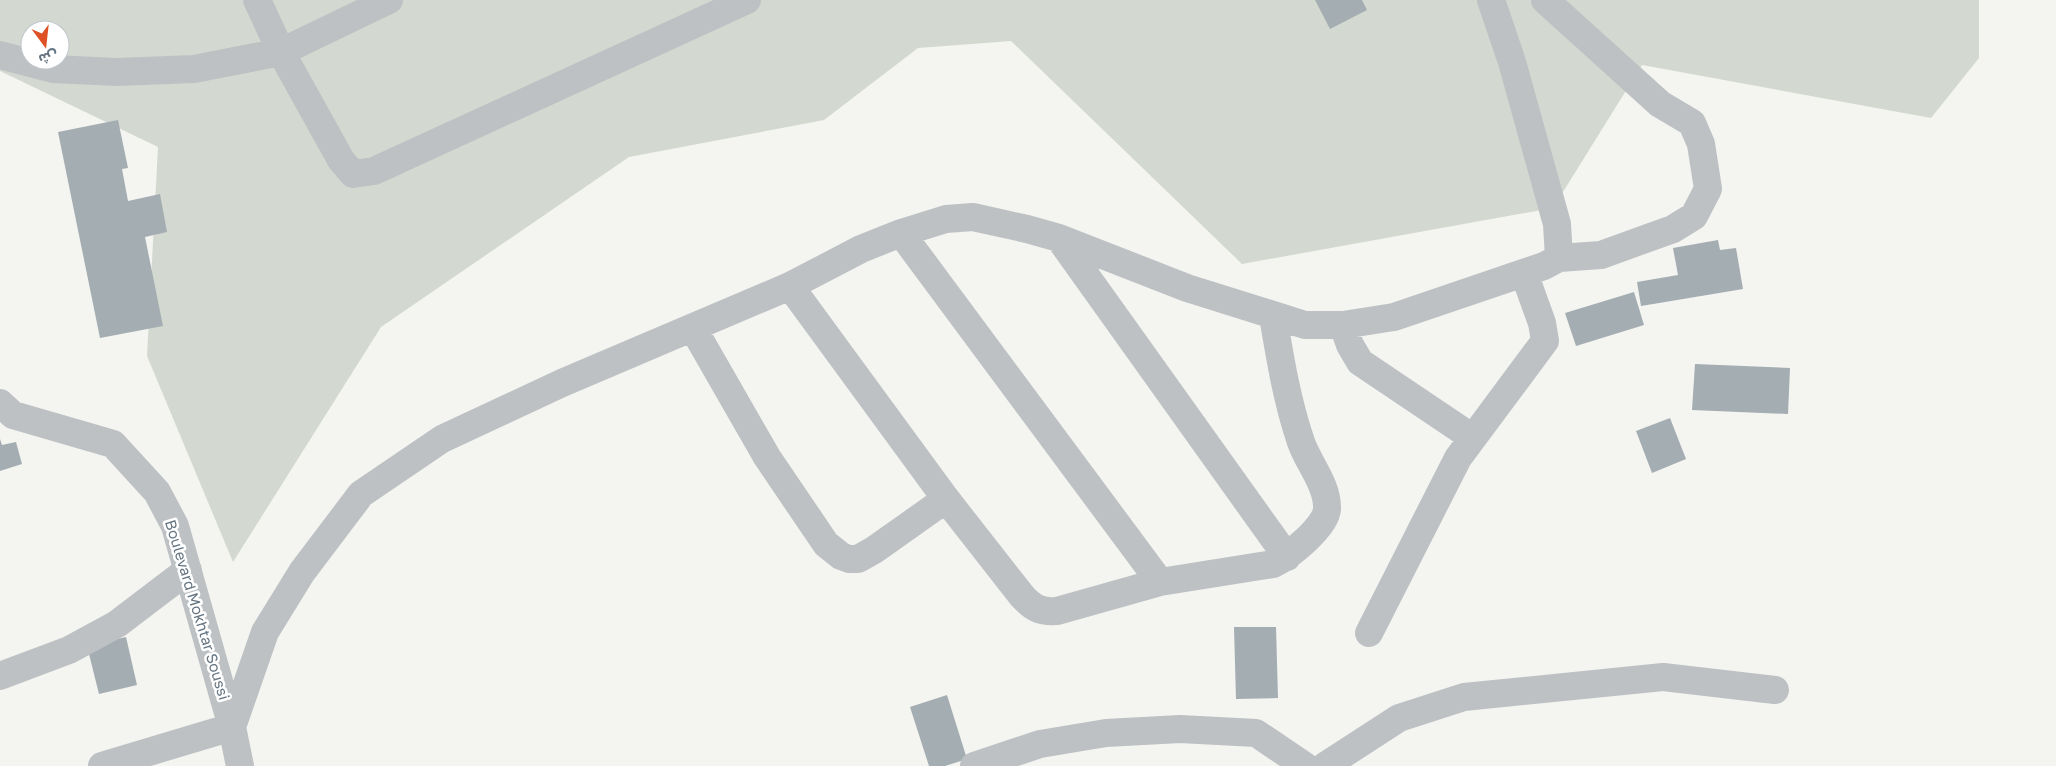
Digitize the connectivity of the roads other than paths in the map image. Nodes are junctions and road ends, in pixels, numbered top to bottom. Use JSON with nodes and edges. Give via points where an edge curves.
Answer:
{"nodes":[{"id":1,"x":257,"y":0,"type":"edge"},
{"id":2,"x":390,"y":0,"type":"edge"},
{"id":3,"x":747,"y":0,"type":"edge"},
{"id":4,"x":1491,"y":0,"type":"edge"},
{"id":5,"x":1545,"y":0,"type":"edge"},
{"id":6,"x":713,"y":6,"type":"edge"},
{"id":7,"x":281,"y":52,"type":"junction"},
{"id":8,"x":0,"y":54,"type":"edge"},
{"id":9,"x":901,"y":233,"type":"junction"},
{"id":10,"x":1059,"y":238,"type":"junction"},
{"id":11,"x":1559,"y":258,"type":"junction"},
{"id":12,"x":1524,"y":272,"type":"junction"},
{"id":13,"x":790,"y":286,"type":"junction"},
{"id":14,"x":1273,"y":316,"type":"junction"},
{"id":15,"x":1343,"y":326,"type":"junction"},
{"id":16,"x":693,"y":328,"type":"junction"},
{"id":17,"x":0,"y":403,"type":"edge"},
{"id":18,"x":1473,"y":438,"type":"junction"},
{"id":19,"x":946,"y":499,"type":"junction"},
{"id":20,"x":1287,"y":557,"type":"junction"},
{"id":21,"x":188,"y":570,"type":"junction"},
{"id":22,"x":1160,"y":582,"type":"junction"},
{"id":23,"x":1370,"y":633,"type":"dead end"},
{"id":24,"x":0,"y":676,"type":"edge"},
{"id":25,"x":1775,"y":690,"type":"dead end"},
{"id":26,"x":232,"y":727,"type":"junction"},
{"id":27,"x":102,"y":766,"type":"edge"},
{"id":28,"x":240,"y":766,"type":"edge"},
{"id":29,"x":974,"y":766,"type":"edge"},
{"id":30,"x":1305,"y":766,"type":"edge"},
{"id":31,"x":1325,"y":766,"type":"edge"}],
"edges":[{"from":1,"to":7,"type":"street"},
{"from":2,"to":7,"type":"street"},
{"from":3,"to":6,"type":"street"},
{"from":4,"to":11,"type":"street","via":[[1558,224]]},
{"from":5,"to":11,"type":"street","via":[[1660,104],[1692,123],[1701,144],[1708,189],[1694,216],[1673,229],[1601,255]]},
{"from":6,"to":7,"type":"street","via":[[374,171],[353,174],[341,160]]},
{"from":7,"to":8,"type":"street","via":[[194,69],[117,72],[53,69]]},
{"from":9,"to":10,"type":"street","via":[[946,219],[973,218]]},
{"from":9,"to":13,"type":"street","via":[[861,249]]},
{"from":9,"to":22,"type":"street"},
{"from":10,"to":14,"type":"street","via":[[1187,288]]},
{"from":10,"to":20,"type":"street"},
{"from":11,"to":12,"type":"street"},
{"from":12,"to":15,"type":"street","via":[[1394,317]]},
{"from":12,"to":18,"type":"street","via":[[1542,323],[1545,342]]},
{"from":13,"to":16,"type":"street"},
{"from":13,"to":19,"type":"street"},
{"from":14,"to":15,"type":"street","via":[[1305,325]]},
{"from":14,"to":20,"type":"street","via":[[1282,371],[1301,443],[1322,487],[1327,510],[1322,522]]},
{"from":15,"to":18,"type":"street","via":[[1360,362]]},
{"from":16,"to":19,"type":"street","via":[[767,457],[826,544],[841,556],[858,558],[874,550]]},
{"from":16,"to":26,"type":"street","via":[[562,383],[442,439],[361,494],[302,572],[265,632]]},
{"from":17,"to":21,"type":"street","name":"Boulevard Mokhtar Soussi","via":[[13,415],[113,444],[157,492],[175,526]]},
{"from":18,"to":23,"type":"street","via":[[1458,458]]},
{"from":19,"to":22,"type":"street","via":[[1033,608],[1057,611]]},
{"from":20,"to":22,"type":"street","via":[[1273,564]]},
{"from":21,"to":24,"type":"street","via":[[117,624],[69,650]]},
{"from":21,"to":26,"type":"street","name":"Boulevard Mokhtar Soussi"},
{"from":25,"to":31,"type":"street","via":[[1663,678],[1464,697],[1399,718]]},
{"from":26,"to":27,"type":"street"},
{"from":26,"to":28,"type":"street","name":"Boulevard Mokhtar Soussi"},
{"from":29,"to":30,"type":"street","via":[[1040,744],[1106,733],[1180,729],[1256,733]]}]}
